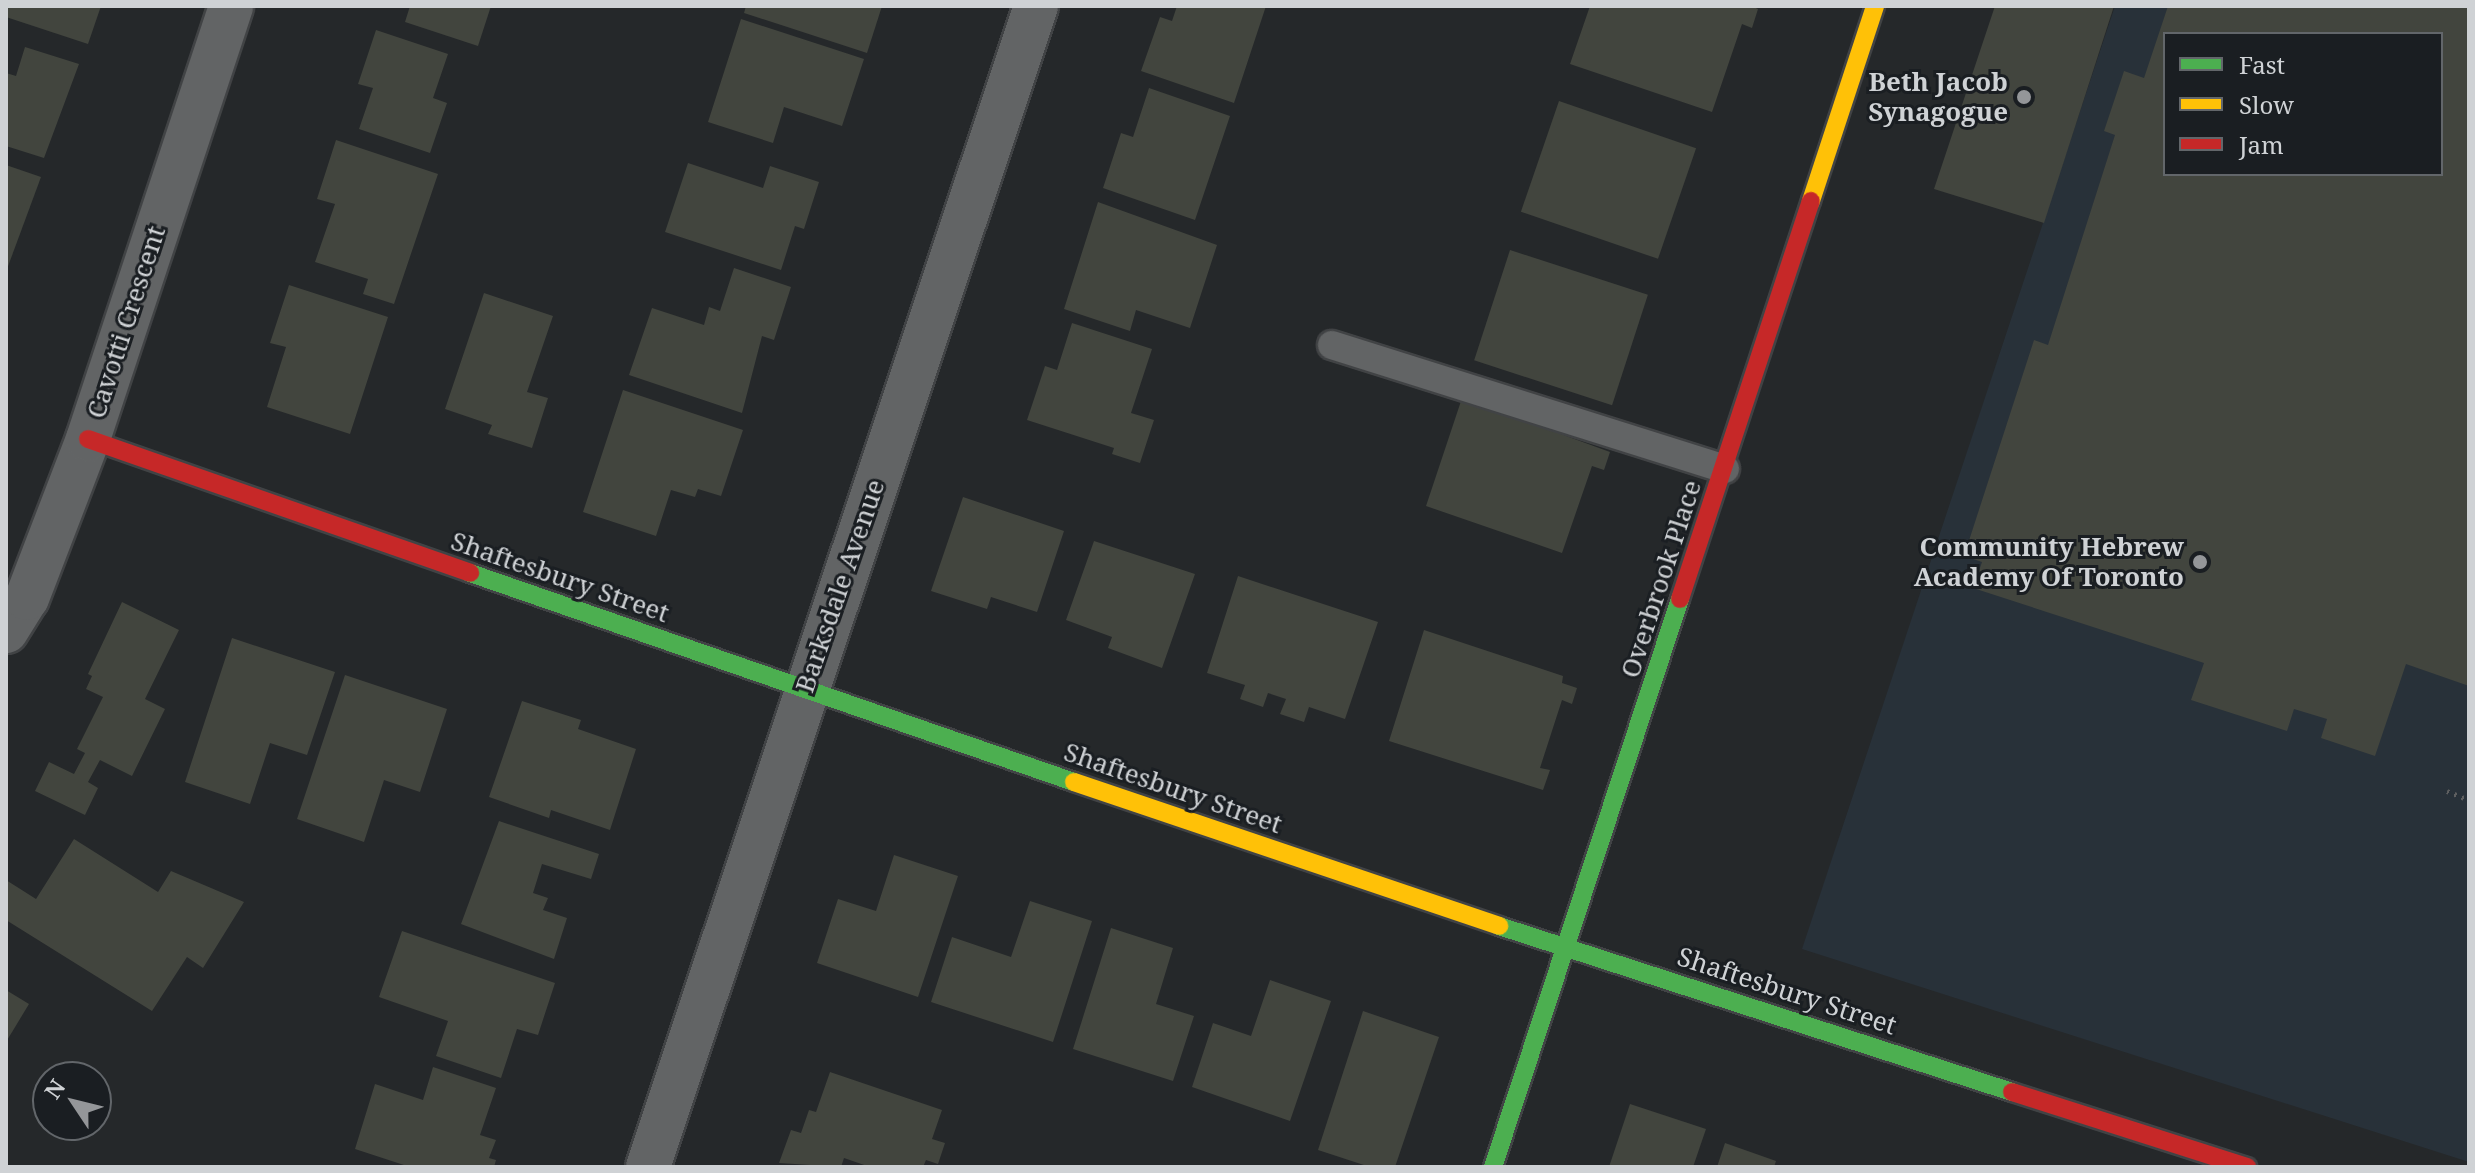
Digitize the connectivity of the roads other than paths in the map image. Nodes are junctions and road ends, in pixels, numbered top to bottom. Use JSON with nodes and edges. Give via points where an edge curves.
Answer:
{"nodes":[{"id":1,"x":231,"y":6,"type":"edge"},
{"id":2,"x":1036,"y":6,"type":"edge"},
{"id":3,"x":1875,"y":6,"type":"edge"},
{"id":4,"x":1332,"y":345,"type":"dead end"},
{"id":5,"x":88,"y":439,"type":"junction"},
{"id":6,"x":1725,"y":469,"type":"junction"},
{"id":7,"x":6,"y":631,"type":"edge"},
{"id":8,"x":805,"y":691,"type":"junction"},
{"id":9,"x":1566,"y":949,"type":"junction"},
{"id":10,"x":648,"y":1167,"type":"edge"},
{"id":11,"x":1493,"y":1167,"type":"edge"},
{"id":12,"x":2247,"y":1167,"type":"edge"}],
"edges":[{"from":1,"to":5,"type":"street","name":"Cavotti Crescent"},
{"from":2,"to":8,"type":"street","name":"Barksdale Avenue"},
{"from":3,"to":6,"type":"street","name":"Overbrook Place"},
{"from":4,"to":6,"type":"lane"},
{"from":5,"to":7,"type":"street","name":"Cavotti Crescent","via":[[27,598]]},
{"from":5,"to":8,"type":"street","name":"Shaftesbury Street"},
{"from":6,"to":9,"type":"street","name":"Overbrook Place"},
{"from":8,"to":9,"type":"street","name":"Shaftesbury Street"},
{"from":8,"to":10,"type":"street","name":"Barksdale Avenue"},
{"from":9,"to":11,"type":"street","name":"Overbrook Place"},
{"from":9,"to":12,"type":"street","name":"Shaftesbury Street"}]}
